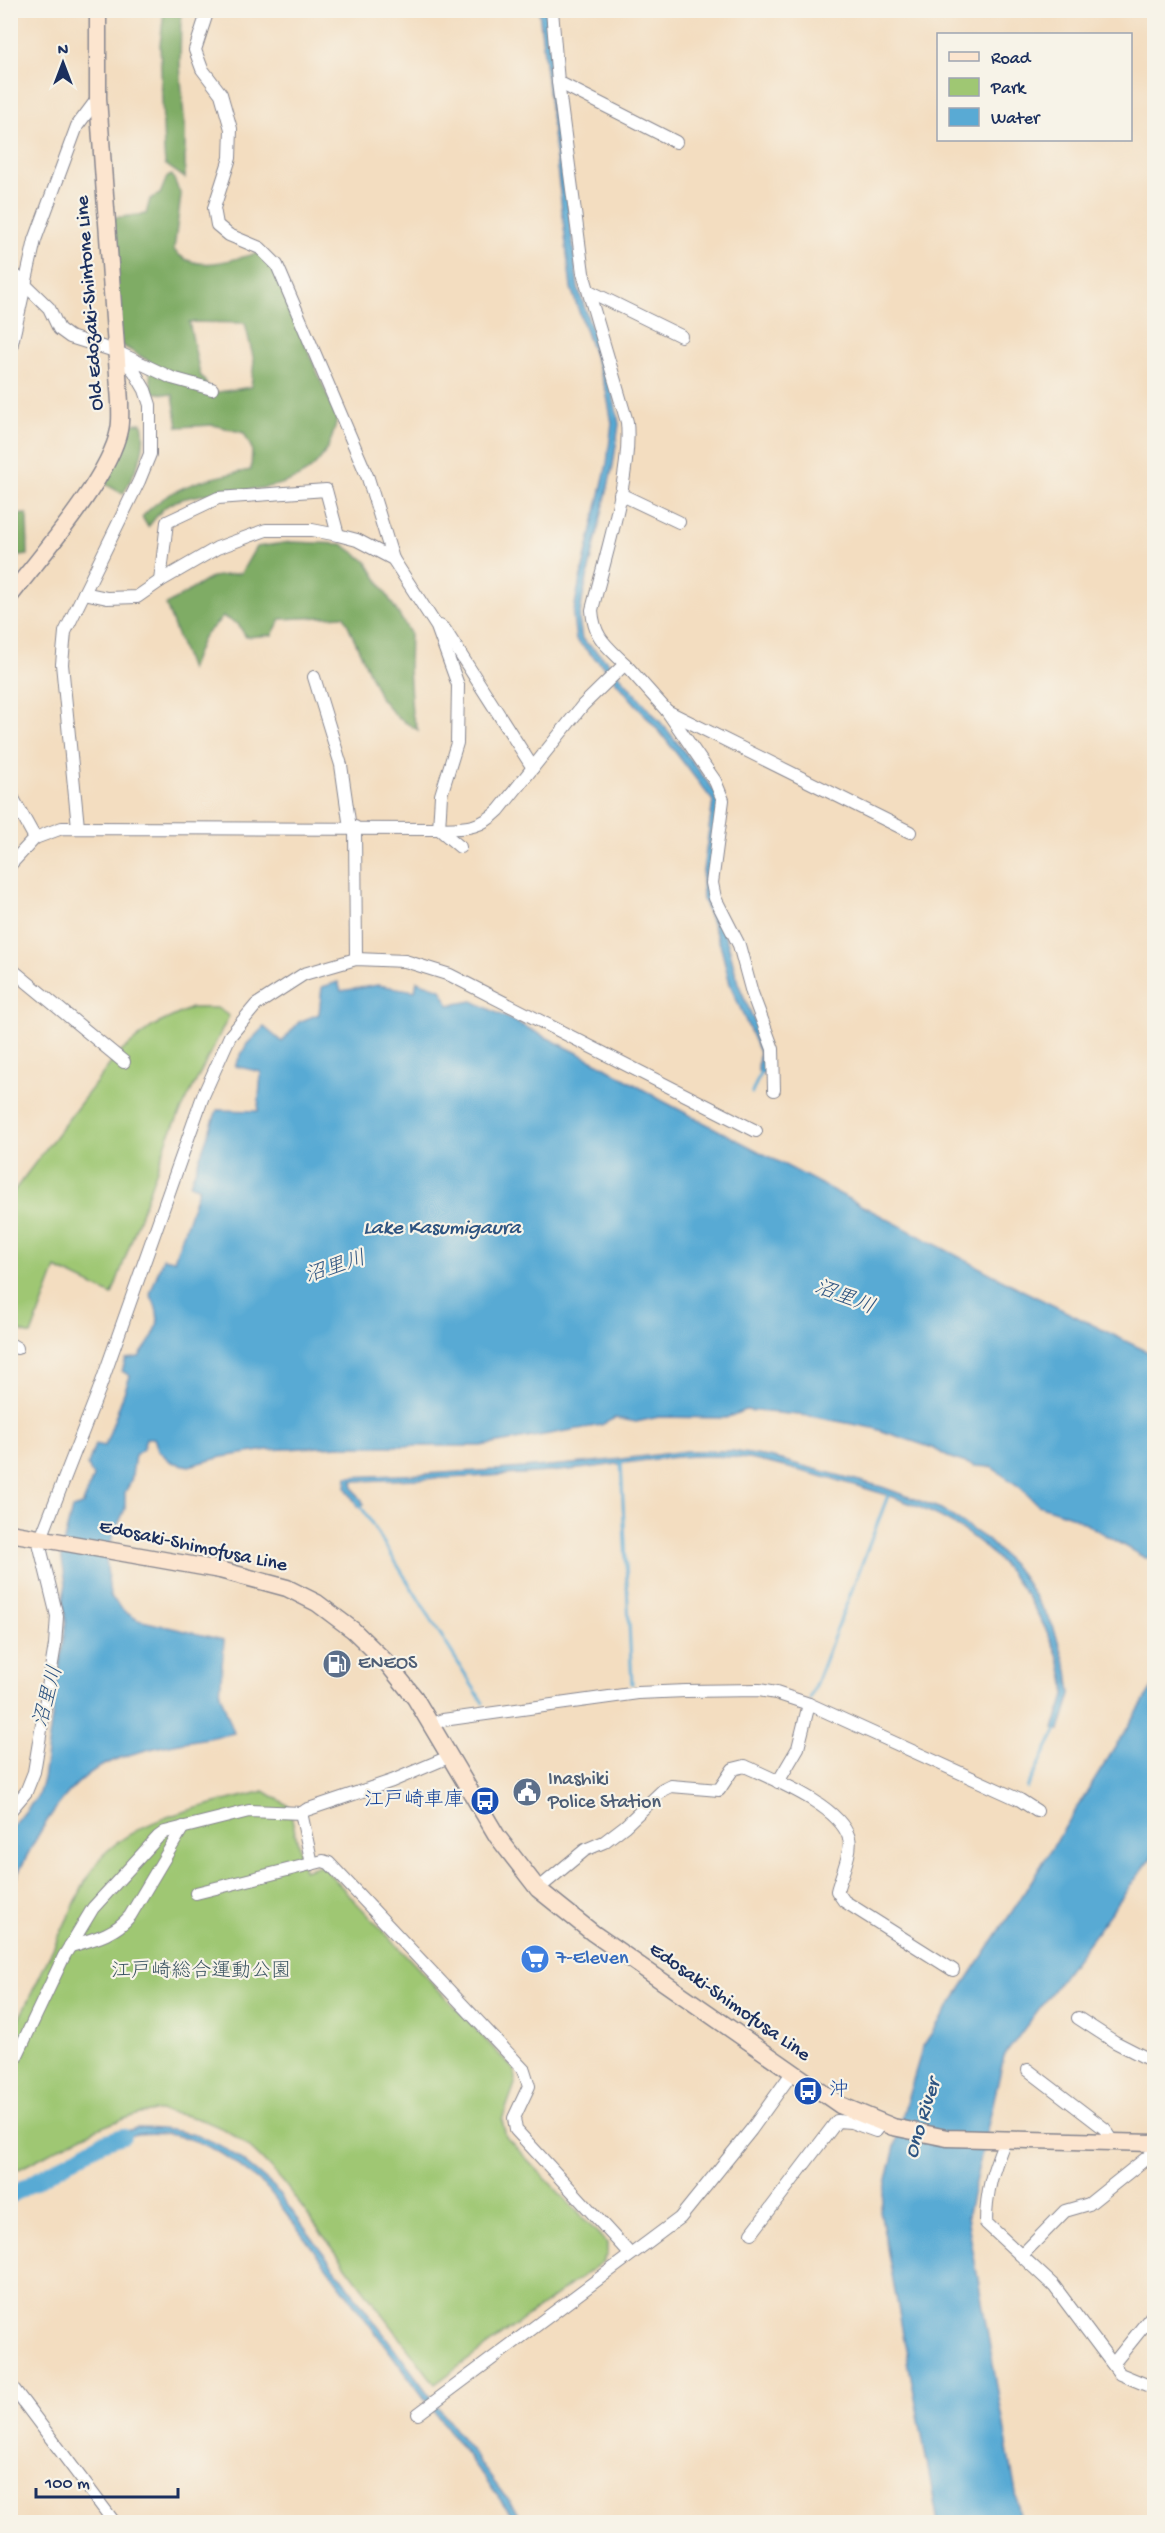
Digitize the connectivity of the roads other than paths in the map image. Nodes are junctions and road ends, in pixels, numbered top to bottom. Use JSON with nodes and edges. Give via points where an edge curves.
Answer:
{"nodes":[{"id":1,"x":208,"y":10,"type":"edge"},
{"id":2,"x":552,"y":10,"type":"edge"},
{"id":3,"x":97,"y":11,"type":"edge"},
{"id":4,"x":558,"y":82,"type":"junction"},
{"id":5,"x":98,"y":98,"type":"junction"},
{"id":6,"x":676,"y":142,"type":"dead end"},
{"id":7,"x":10,"y":270,"type":"edge"},
{"id":8,"x":24,"y":283,"type":"junction"},
{"id":9,"x":589,"y":291,"type":"junction"},
{"id":10,"x":681,"y":336,"type":"dead end"},
{"id":11,"x":115,"y":351,"type":"junction"},
{"id":12,"x":10,"y":352,"type":"edge"},
{"id":13,"x":212,"y":389,"type":"dead end"},
{"id":14,"x":620,"y":494,"type":"junction"},
{"id":15,"x":680,"y":522,"type":"dead end"},
{"id":16,"x":338,"y":535,"type":"junction"},
{"id":17,"x":393,"y":559,"type":"junction"},
{"id":18,"x":160,"y":580,"type":"junction"},
{"id":19,"x":84,"y":593,"type":"junction"},
{"id":20,"x":10,"y":596,"type":"edge"},
{"id":21,"x":434,"y":622,"type":"junction"},
{"id":22,"x":625,"y":664,"type":"junction"},
{"id":23,"x":314,"y":677,"type":"dead end"},
{"id":24,"x":667,"y":711,"type":"junction"},
{"id":25,"x":533,"y":768,"type":"junction"},
{"id":26,"x":10,"y":793,"type":"edge"},
{"id":27,"x":78,"y":827,"type":"junction"},
{"id":28,"x":353,"y":828,"type":"junction"},
{"id":29,"x":439,"y":829,"type":"junction"},
{"id":30,"x":910,"y":832,"type":"dead end"},
{"id":31,"x":35,"y":838,"type":"junction"},
{"id":32,"x":460,"y":847,"type":"dead end"},
{"id":33,"x":10,"y":865,"type":"edge"},
{"id":34,"x":356,"y":959,"type":"junction"},
{"id":35,"x":10,"y":968,"type":"edge"},
{"id":36,"x":124,"y":1062,"type":"dead end"},
{"id":37,"x":774,"y":1090,"type":"dead end"},
{"id":38,"x":756,"y":1131,"type":"dead end"},
{"id":39,"x":10,"y":1533,"type":"edge"},
{"id":40,"x":45,"y":1538,"type":"junction"},
{"id":41,"x":809,"y":1704,"type":"junction"},
{"id":42,"x":432,"y":1724,"type":"junction"},
{"id":43,"x":451,"y":1756,"type":"junction"},
{"id":44,"x":778,"y":1782,"type":"junction"},
{"id":45,"x":10,"y":1811,"type":"edge"},
{"id":46,"x":1037,"y":1811,"type":"dead end"},
{"id":47,"x":302,"y":1813,"type":"junction"},
{"id":48,"x":183,"y":1827,"type":"junction"},
{"id":49,"x":312,"y":1864,"type":"junction"},
{"id":50,"x":538,"y":1889,"type":"junction"},
{"id":51,"x":196,"y":1893,"type":"dead end"},
{"id":52,"x":70,"y":1946,"type":"junction"},
{"id":53,"x":953,"y":1971,"type":"dead end"},
{"id":54,"x":1078,"y":2018,"type":"dead end"},
{"id":55,"x":1155,"y":2062,"type":"edge"},
{"id":56,"x":10,"y":2070,"type":"edge"},
{"id":57,"x":1028,"y":2070,"type":"dead end"},
{"id":58,"x":792,"y":2073,"type":"junction"},
{"id":59,"x":887,"y":2125,"type":"junction"},
{"id":60,"x":1002,"y":2140,"type":"junction"},
{"id":61,"x":1114,"y":2143,"type":"junction"},
{"id":62,"x":1155,"y":2143,"type":"edge"},
{"id":63,"x":1155,"y":2152,"type":"edge"},
{"id":64,"x":752,"y":2233,"type":"dead end"},
{"id":65,"x":630,"y":2254,"type":"junction"},
{"id":66,"x":1022,"y":2255,"type":"junction"},
{"id":67,"x":1155,"y":2313,"type":"edge"},
{"id":68,"x":1113,"y":2364,"type":"junction"},
{"id":69,"x":10,"y":2384,"type":"edge"},
{"id":70,"x":1155,"y":2388,"type":"edge"},
{"id":71,"x":418,"y":2414,"type":"dead end"},
{"id":72,"x":114,"y":2523,"type":"edge"}],
"edges":[{"from":1,"to":17,"type":"street","via":[[195,50],[202,69],[221,94],[231,129],[230,158],[214,208],[217,225],[229,235],[260,248],[277,265],[361,458]]},
{"from":2,"to":4,"type":"street"},
{"from":3,"to":5,"type":"main road","name":"Old Edozaki-Shintone Line"},
{"from":4,"to":6,"type":"street"},
{"from":4,"to":9,"type":"street","via":[[583,273]]},
{"from":5,"to":8,"type":"street","via":[[77,126],[34,240]]},
{"from":5,"to":11,"type":"main road","name":"Old Edozaki-Shintone Line"},
{"from":7,"to":8,"type":"street"},
{"from":8,"to":11,"type":"street","via":[[49,308],[59,329],[70,337]]},
{"from":8,"to":12,"type":"street"},
{"from":9,"to":10,"type":"street"},
{"from":9,"to":14,"type":"street","via":[[627,422],[629,439]]},
{"from":11,"to":13,"type":"street","via":[[172,378]]},
{"from":11,"to":19,"type":"street","via":[[145,390],[150,405],[150,454]]},
{"from":11,"to":20,"type":"main road","name":"Old Edozaki-Shintone Line","via":[[120,416],[113,447],[90,491]]},
{"from":14,"to":15,"type":"street"},
{"from":14,"to":22,"type":"street","via":[[592,610],[598,638]]},
{"from":16,"to":17,"type":"street","via":[[357,540]]},
{"from":16,"to":18,"type":"street","via":[[312,530],[266,530],[217,548]]},
{"from":16,"to":18,"type":"street","via":[[326,490],[218,498],[167,522]]},
{"from":17,"to":21,"type":"street"},
{"from":18,"to":19,"type":"street","via":[[137,597],[107,598]]},
{"from":19,"to":27,"type":"street","via":[[65,632],[62,664]]},
{"from":21,"to":25,"type":"street","via":[[445,630]]},
{"from":21,"to":29,"type":"street","via":[[458,685],[457,742],[441,795]]},
{"from":22,"to":24,"type":"street"},
{"from":22,"to":25,"type":"street","via":[[583,705]]},
{"from":23,"to":28,"type":"street","via":[[340,765]]},
{"from":24,"to":30,"type":"street"},
{"from":24,"to":37,"type":"street","via":[[715,781],[723,800],[712,883],[715,898],[739,945],[773,1049]]},
{"from":25,"to":29,"type":"street","via":[[486,822],[467,828]]},
{"from":26,"to":31,"type":"street"},
{"from":27,"to":28,"type":"street"},
{"from":27,"to":31,"type":"street","via":[[49,831]]},
{"from":28,"to":29,"type":"street"},
{"from":28,"to":34,"type":"street"},
{"from":29,"to":32,"type":"street"},
{"from":31,"to":33,"type":"street"},
{"from":34,"to":38,"type":"street","via":[[405,961],[450,975]]},
{"from":34,"to":40,"type":"street","via":[[304,974],[256,1005],[230,1036],[203,1096]]},
{"from":35,"to":36,"type":"street"},
{"from":39,"to":40,"type":"main road","name":"Edosaki-Shimofusa Line"},
{"from":40,"to":42,"type":"main road","name":"Edosaki-Shimofusa Line","via":[[220,1570],[303,1595],[369,1646]]},
{"from":40,"to":45,"type":"street","via":[[40,1547],[57,1616],[54,1646],[31,1785]]},
{"from":41,"to":42,"type":"street","via":[[759,1690],[638,1693]]},
{"from":41,"to":44,"type":"street","via":[[798,1748]]},
{"from":41,"to":46,"type":"street"},
{"from":42,"to":43,"type":"main road","name":"Edosaki-Shimofusa Line"},
{"from":43,"to":47,"type":"street"},
{"from":43,"to":50,"type":"main road","name":"Edosaki-Shimofusa Line","via":[[497,1836]]},
{"from":44,"to":50,"type":"street","via":[[745,1766],[733,1769],[719,1790],[671,1786],[625,1826],[585,1850]]},
{"from":44,"to":53,"type":"street","via":[[832,1813],[850,1838],[837,1891],[844,1900]]},
{"from":47,"to":48,"type":"street","via":[[249,1811]]},
{"from":47,"to":49,"type":"street"},
{"from":48,"to":52,"type":"street","via":[[158,1837],[93,1908]]},
{"from":48,"to":52,"type":"street","via":[[119,1928]]},
{"from":49,"to":51,"type":"street"},
{"from":49,"to":65,"type":"street","via":[[323,1861],[332,1865],[524,2070],[529,2086],[514,2118],[516,2130]]},
{"from":50,"to":58,"type":"main road","name":"Edosaki-Shimofusa Line","via":[[593,1933]]},
{"from":52,"to":56,"type":"street"},
{"from":54,"to":55,"type":"street"},
{"from":57,"to":61,"type":"street","via":[[1105,2129]]},
{"from":58,"to":59,"type":"main road","name":"Edosaki-Shimofusa Line","via":[[840,2105]]},
{"from":58,"to":65,"type":"street","via":[[680,2218]]},
{"from":59,"to":60,"type":"main road","name":"Edosaki-Shimofusa Line","via":[[947,2138]]},
{"from":59,"to":64,"type":"street","via":[[876,2131],[837,2121]]},
{"from":60,"to":61,"type":"main road","name":"Edosaki-Shimofusa Line"},
{"from":60,"to":66,"type":"street","via":[[986,2196],[986,2223]]},
{"from":61,"to":62,"type":"main road","name":"Edosaki-Shimofusa Line"},
{"from":63,"to":66,"type":"street","via":[[1089,2205],[1065,2211]]},
{"from":65,"to":71,"type":"street"},
{"from":66,"to":68,"type":"street","via":[[1054,2286]]},
{"from":67,"to":68,"type":"street"},
{"from":68,"to":70,"type":"street","via":[[1120,2374]]},
{"from":69,"to":72,"type":"street"}]}
